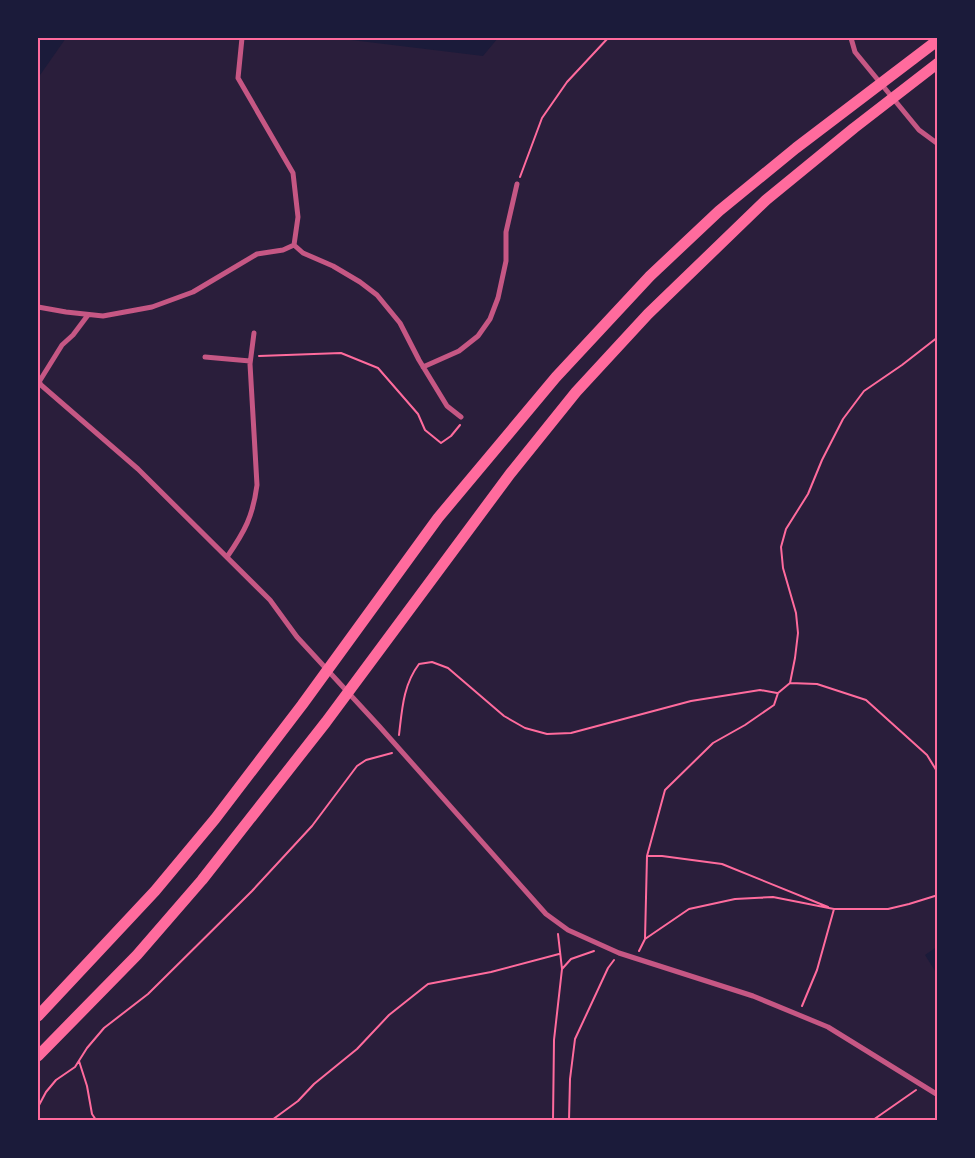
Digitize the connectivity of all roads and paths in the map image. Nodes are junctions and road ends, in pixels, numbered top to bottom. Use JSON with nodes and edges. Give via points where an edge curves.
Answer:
{"nodes":[{"id":1,"x":242,"y":38,"type":"edge"},
{"id":2,"x":608,"y":38,"type":"edge"},
{"id":3,"x":852,"y":38,"type":"edge"},
{"id":4,"x":938,"y":40,"type":"edge"},
{"id":5,"x":938,"y":63,"type":"edge"},
{"id":6,"x":938,"y":144,"type":"edge"},
{"id":7,"x":517,"y":184,"type":"joint"},
{"id":8,"x":294,"y":245,"type":"junction"},
{"id":9,"x":38,"y":306,"type":"edge"},
{"id":10,"x":88,"y":315,"type":"junction"},
{"id":11,"x":254,"y":333,"type":"dead end"},
{"id":12,"x":938,"y":337,"type":"edge"},
{"id":13,"x":205,"y":356,"type":"dead end"},
{"id":14,"x":251,"y":359,"type":"junction"},
{"id":15,"x":424,"y":367,"type":"junction"},
{"id":16,"x":38,"y":381,"type":"edge"},
{"id":17,"x":461,"y":417,"type":"joint"},
{"id":18,"x":226,"y":557,"type":"junction"},
{"id":19,"x":790,"y":683,"type":"junction"},
{"id":20,"x":778,"y":693,"type":"junction"},
{"id":21,"x":399,"y":750,"type":"junction"},
{"id":22,"x":938,"y":773,"type":"edge"},
{"id":23,"x":647,"y":856,"type":"junction"},
{"id":24,"x":938,"y":895,"type":"edge"},
{"id":25,"x":834,"y":910,"type":"junction"},
{"id":26,"x":558,"y":922,"type":"junction"},
{"id":27,"x":645,"y":939,"type":"junction"},
{"id":28,"x":607,"y":947,"type":"junction"},
{"id":29,"x":619,"y":953,"type":"junction"},
{"id":30,"x":559,"y":954,"type":"junction"},
{"id":31,"x":635,"y":958,"type":"junction"},
{"id":32,"x":562,"y":969,"type":"junction"},
{"id":33,"x":798,"y":1015,"type":"junction"},
{"id":34,"x":38,"y":1016,"type":"edge"},
{"id":35,"x":39,"y":1055,"type":"edge"},
{"id":36,"x":79,"y":1061,"type":"junction"},
{"id":37,"x":922,"y":1086,"type":"junction"},
{"id":38,"x":938,"y":1095,"type":"edge"},
{"id":39,"x":38,"y":1107,"type":"edge"},
{"id":40,"x":96,"y":1120,"type":"edge"},
{"id":41,"x":272,"y":1120,"type":"edge"},
{"id":42,"x":553,"y":1120,"type":"edge"},
{"id":43,"x":569,"y":1120,"type":"edge"},
{"id":44,"x":873,"y":1120,"type":"edge"}],
"edges":[{"from":1,"to":8,"type":"street","via":[[238,78],[293,173],[298,217]]},
{"from":2,"to":7,"type":"path","via":[[567,82],[542,118]]},
{"from":3,"to":6,"type":"street","via":[[855,52],[919,130]]},
{"from":4,"to":34,"type":"highway","via":[[719,211],[650,276],[556,377],[438,518],[215,819],[155,891]]},
{"from":5,"to":35,"type":"highway","via":[[766,200],[648,314],[576,392],[510,474],[326,722],[202,880],[137,955]]},
{"from":7,"to":15,"type":"street","via":[[506,232],[506,261],[490,319],[478,336],[459,351]]},
{"from":8,"to":10,"type":"street","via":[[256,254],[193,292],[152,307],[103,316]]},
{"from":8,"to":15,"type":"street","via":[[303,254],[333,266],[377,295],[400,323]]},
{"from":9,"to":10,"type":"street"},
{"from":10,"to":16,"type":"street","via":[[62,345]]},
{"from":11,"to":14,"type":"street"},
{"from":12,"to":19,"type":"path","via":[[864,391],[843,419],[808,494],[786,529],[781,547],[783,568],[796,613],[798,633]]},
{"from":13,"to":14,"type":"street"},
{"from":14,"to":17,"type":"path","via":[[341,353],[378,368],[418,414],[425,430],[441,443],[461,425]]},
{"from":14,"to":18,"type":"street","via":[[254,504],[243,534]]},
{"from":15,"to":17,"type":"street","via":[[447,406]]},
{"from":16,"to":18,"type":"street","via":[[138,469]]},
{"from":18,"to":21,"type":"street","via":[[270,600],[297,638]]},
{"from":19,"to":20,"type":"path"},
{"from":19,"to":22,"type":"path","via":[[817,684],[866,700],[928,755]]},
{"from":20,"to":21,"type":"path","via":[[760,690],[691,701],[571,733],[547,734],[525,728],[504,716],[448,668],[432,662],[419,664],[411,674],[404,695]]},
{"from":20,"to":23,"type":"path","via":[[774,705],[713,743],[666,790]]},
{"from":21,"to":26,"type":"street","via":[[546,914]]},
{"from":21,"to":36,"type":"path","via":[[357,766],[312,826],[252,891],[148,994],[104,1028]]},
{"from":23,"to":25,"type":"path","via":[[722,864]]},
{"from":23,"to":27,"type":"path"},
{"from":24,"to":25,"type":"path","via":[[888,909]]},
{"from":25,"to":27,"type":"path","via":[[774,897],[734,899],[689,910]]},
{"from":25,"to":33,"type":"path","via":[[817,970]]},
{"from":26,"to":28,"type":"street","via":[[568,930]]},
{"from":26,"to":30,"type":"path"},
{"from":27,"to":31,"type":"path"},
{"from":28,"to":29,"type":"street"},
{"from":28,"to":32,"type":"path","via":[[571,959]]},
{"from":29,"to":31,"type":"street"},
{"from":29,"to":43,"type":"path","via":[[608,968],[575,1039]]},
{"from":30,"to":32,"type":"path"},
{"from":30,"to":41,"type":"path","via":[[428,984],[390,1015],[358,1049]]},
{"from":31,"to":33,"type":"street","via":[[753,996]]},
{"from":32,"to":42,"type":"path","via":[[554,1040]]},
{"from":33,"to":37,"type":"street","via":[[828,1027]]},
{"from":36,"to":39,"type":"path","via":[[56,1080]]},
{"from":36,"to":40,"type":"path"},
{"from":37,"to":38,"type":"street"},
{"from":37,"to":44,"type":"path"}]}
